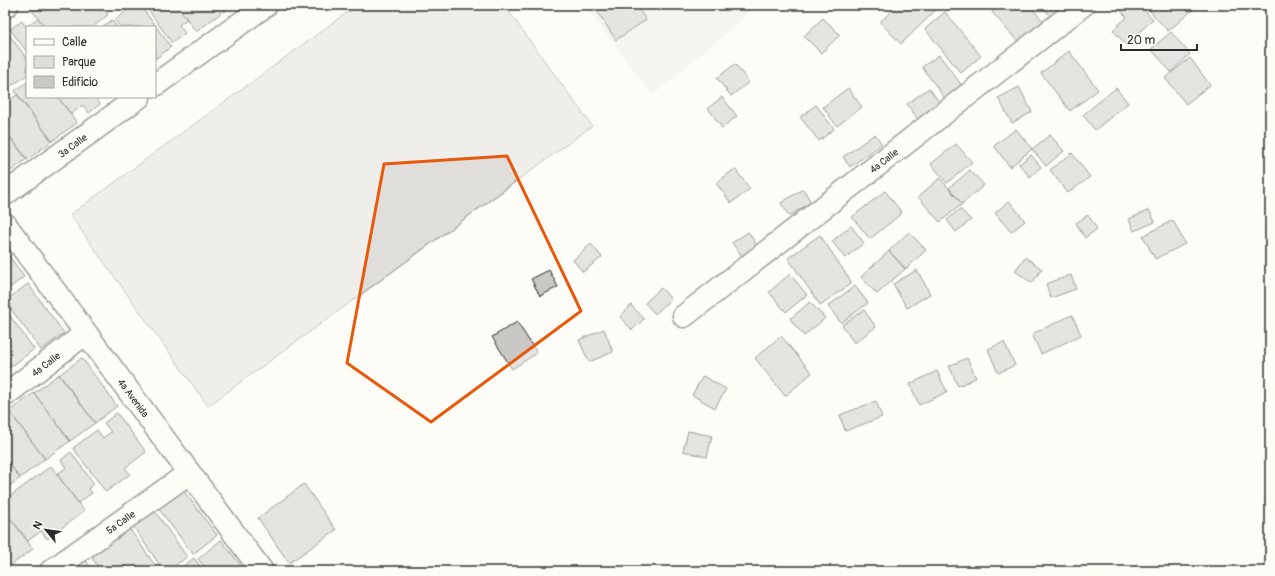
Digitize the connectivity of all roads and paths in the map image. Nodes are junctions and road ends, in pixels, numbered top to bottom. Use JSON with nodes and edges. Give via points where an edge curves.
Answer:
{"nodes":[{"id":1,"x":266,"y":5,"type":"edge"},
{"id":2,"x":1083,"y":5,"type":"edge"},
{"id":3,"x":156,"y":84,"type":"edge"},
{"id":4,"x":138,"y":98,"type":"edge"},
{"id":5,"x":5,"y":194,"type":"edge"},
{"id":6,"x":5,"y":224,"type":"edge"},
{"id":7,"x":684,"y":316,"type":"dead end"},
{"id":8,"x":86,"y":333,"type":"junction"},
{"id":9,"x":5,"y":395,"type":"edge"},
{"id":10,"x":190,"y":473,"type":"junction"},
{"id":11,"x":51,"y":571,"type":"edge"},
{"id":12,"x":262,"y":571,"type":"edge"}],
"edges":[{"from":1,"to":3,"type":"street"},
{"from":2,"to":7,"type":"street","name":"4a Calle"},
{"from":4,"to":5,"type":"street","name":"3a Calle"},
{"from":6,"to":8,"type":"street","name":"4a Avenida"},
{"from":8,"to":9,"type":"street","name":"4a Calle"},
{"from":8,"to":10,"type":"street","name":"4a Avenida"},
{"from":10,"to":11,"type":"street","name":"5a Calle"},
{"from":10,"to":12,"type":"street","name":"4a Avenida"}]}
